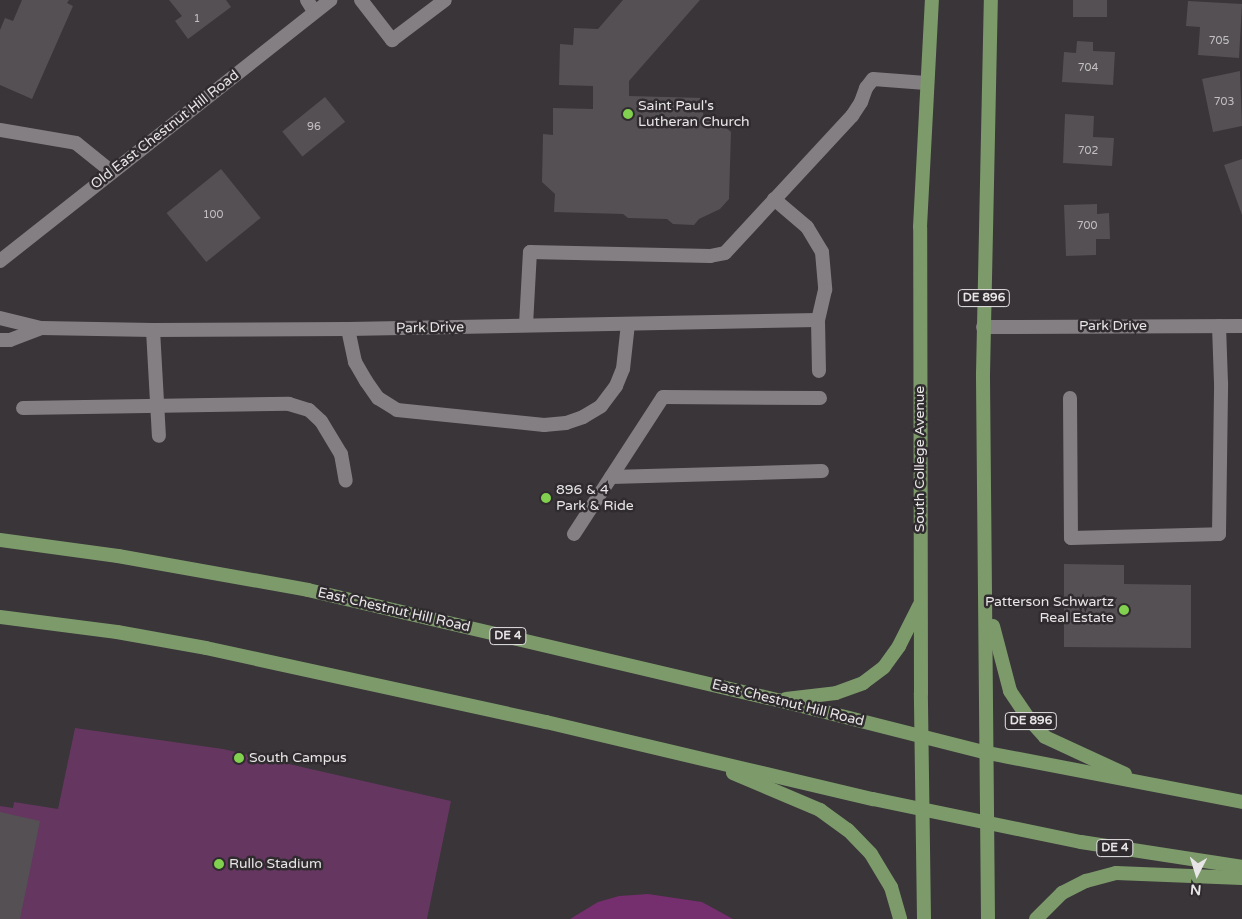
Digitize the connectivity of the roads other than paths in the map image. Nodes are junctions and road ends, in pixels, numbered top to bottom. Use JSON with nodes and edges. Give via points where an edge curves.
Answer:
{"nodes":[{"id":1,"x":330,"y":0,"type":"edge"},
{"id":2,"x":361,"y":0,"type":"edge"},
{"id":3,"x":445,"y":0,"type":"edge"},
{"id":4,"x":932,"y":0,"type":"edge"},
{"id":5,"x":991,"y":0,"type":"edge"},
{"id":6,"x":311,"y":6,"type":"edge"},
{"id":7,"x":926,"y":83,"type":"junction"},
{"id":8,"x":0,"y":130,"type":"edge"},
{"id":9,"x":112,"y":172,"type":"junction"},
{"id":10,"x":774,"y":199,"type":"junction"},
{"id":11,"x":0,"y":261,"type":"edge"},
{"id":12,"x":0,"y":318,"type":"edge"},
{"id":13,"x":818,"y":320,"type":"junction"},
{"id":14,"x":628,"y":324,"type":"junction"},
{"id":15,"x":526,"y":326,"type":"junction"},
{"id":16,"x":1219,"y":326,"type":"junction"},
{"id":17,"x":1242,"y":326,"type":"edge"},
{"id":18,"x":984,"y":327,"type":"junction"},
{"id":19,"x":41,"y":328,"type":"junction"},
{"id":20,"x":348,"y":329,"type":"junction"},
{"id":21,"x":153,"y":330,"type":"junction"},
{"id":22,"x":0,"y":340,"type":"edge"},
{"id":23,"x":819,"y":371,"type":"dead end"},
{"id":24,"x":820,"y":398,"type":"dead end"},
{"id":25,"x":1070,"y":398,"type":"dead end"},
{"id":26,"x":157,"y":405,"type":"junction"},
{"id":27,"x":23,"y":408,"type":"dead end"},
{"id":28,"x":159,"y":436,"type":"dead end"},
{"id":29,"x":822,"y":471,"type":"dead end"},
{"id":30,"x":611,"y":477,"type":"junction"},
{"id":31,"x":346,"y":481,"type":"dead end"},
{"id":32,"x":0,"y":533,"type":"edge"},
{"id":33,"x":574,"y":534,"type":"dead end"},
{"id":34,"x":0,"y":540,"type":"edge"},
{"id":35,"x":23,"y":542,"type":"junction"},
{"id":36,"x":986,"y":596,"type":"junction"},
{"id":37,"x":921,"y":603,"type":"junction"},
{"id":38,"x":0,"y":617,"type":"edge"},
{"id":39,"x":778,"y":700,"type":"junction"},
{"id":40,"x":921,"y":735,"type":"junction"},
{"id":41,"x":988,"y":752,"type":"junction"},
{"id":42,"x":697,"y":758,"type":"junction"},
{"id":43,"x":1148,"y":784,"type":"junction"},
{"id":44,"x":1242,"y":802,"type":"edge"},
{"id":45,"x":924,"y":809,"type":"junction"},
{"id":46,"x":988,"y":823,"type":"junction"},
{"id":47,"x":1242,"y":867,"type":"edge"},
{"id":48,"x":1242,"y":878,"type":"edge"},
{"id":49,"x":900,"y":919,"type":"edge"},
{"id":50,"x":924,"y":919,"type":"edge"},
{"id":51,"x":988,"y":919,"type":"edge"},
{"id":52,"x":1036,"y":919,"type":"edge"}],
"edges":[{"from":1,"to":6,"type":"street","name":"Old East Chestnut Hill Road"},
{"from":2,"to":3,"type":"street","via":[[392,40]]},
{"from":4,"to":7,"type":"main road","name":"South College Avenue"},
{"from":5,"to":18,"type":"main road","number":"DE 896"},
{"from":6,"to":9,"type":"street","name":"Old East Chestnut Hill Road"},
{"from":7,"to":10,"type":"street","via":[[873,79],[852,116]]},
{"from":7,"to":37,"type":"main road","name":"South College Avenue","via":[[920,237]]},
{"from":8,"to":9,"type":"street","via":[[76,143]]},
{"from":9,"to":11,"type":"street","name":"Old East Chestnut Hill Road"},
{"from":10,"to":13,"type":"street","via":[[807,227],[822,252],[825,290]]},
{"from":10,"to":15,"type":"street","via":[[725,253],[710,256],[530,252]]},
{"from":12,"to":19,"type":"street","name":"Park Drive"},
{"from":13,"to":14,"type":"street","name":"Park Drive"},
{"from":13,"to":23,"type":"street"},
{"from":14,"to":15,"type":"street","name":"Park Drive"},
{"from":14,"to":20,"type":"street","via":[[623,369],[616,386],[601,406],[566,423],[544,425],[397,410],[378,398],[355,362]]},
{"from":15,"to":20,"type":"street","name":"Park Drive"},
{"from":16,"to":17,"type":"street","name":"Park Drive"},
{"from":16,"to":18,"type":"street","name":"Park Drive"},
{"from":16,"to":25,"type":"street","via":[[1219,534],[1071,538]]},
{"from":18,"to":36,"type":"main road","number":"DE 896"},
{"from":19,"to":21,"type":"street","name":"Park Drive"},
{"from":19,"to":22,"type":"street","name":"Park Drive","via":[[10,340]]},
{"from":20,"to":21,"type":"street","name":"Park Drive"},
{"from":21,"to":26,"type":"street"},
{"from":24,"to":30,"type":"street","via":[[663,397]]},
{"from":26,"to":27,"type":"street"},
{"from":26,"to":28,"type":"street"},
{"from":26,"to":31,"type":"street","via":[[290,404],[309,410],[321,421],[341,454]]},
{"from":29,"to":30,"type":"street"},
{"from":30,"to":33,"type":"street"},
{"from":32,"to":35,"type":"main road"},
{"from":34,"to":35,"type":"main road","name":"East Chestnut Hill Road","number":"DE 4"},
{"from":35,"to":39,"type":"main road","name":"East Chestnut Hill Road","number":"DE 4","via":[[308,590]]},
{"from":36,"to":41,"type":"main road"},
{"from":36,"to":43,"type":"main road","number":"DE 896","via":[[1010,691],[1028,718],[1045,737]]},
{"from":37,"to":39,"type":"main road","via":[[884,667],[863,683],[836,693]]},
{"from":37,"to":40,"type":"main road","name":"South College Avenue"},
{"from":38,"to":42,"type":"main road","number":"DE 4","via":[[117,632],[206,648]]},
{"from":39,"to":40,"type":"main road","name":"East Chestnut Hill Road","number":"DE 4"},
{"from":40,"to":41,"type":"main road","name":"East Chestnut Hill Road","number":"DE 4"},
{"from":40,"to":45,"type":"main road","name":"South College Avenue"},
{"from":41,"to":43,"type":"main road","number":"DE 4"},
{"from":41,"to":46,"type":"main road"},
{"from":42,"to":45,"type":"main road","number":"DE 4"},
{"from":42,"to":49,"type":"main road","via":[[820,810],[848,830],[871,854],[891,887]]},
{"from":43,"to":44,"type":"main road","number":"DE 4"},
{"from":45,"to":46,"type":"main road","number":"DE 4"},
{"from":45,"to":50,"type":"main road","name":"South College Avenue"},
{"from":46,"to":47,"type":"main road","number":"DE 4","via":[[1081,842]]},
{"from":46,"to":51,"type":"main road"},
{"from":48,"to":52,"type":"main road","via":[[1116,873],[1086,881],[1062,893]]}]}
